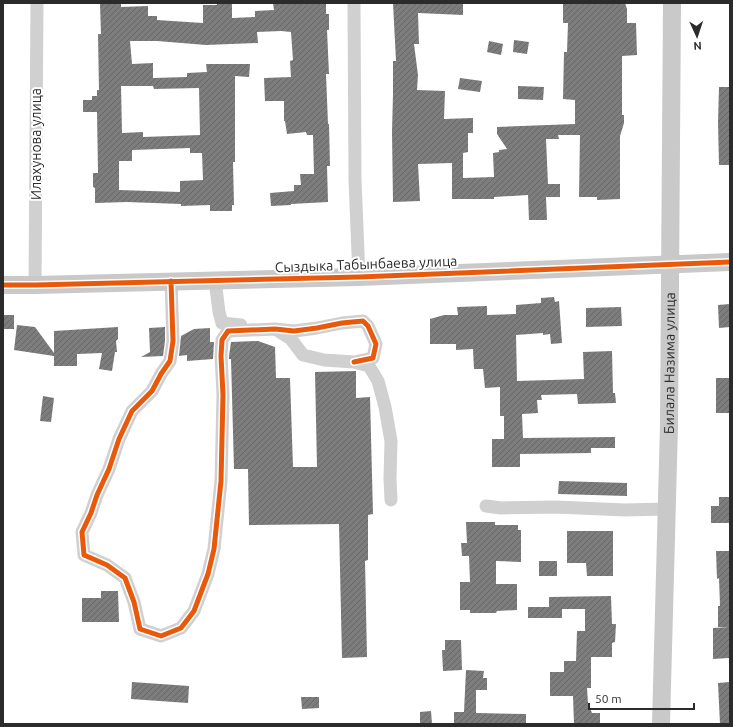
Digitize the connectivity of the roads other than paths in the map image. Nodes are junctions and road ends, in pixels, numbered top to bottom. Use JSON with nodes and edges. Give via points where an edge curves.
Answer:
{"nodes":[{"id":1,"x":37,"y":3,"type":"edge"},
{"id":2,"x":354,"y":3,"type":"edge"},
{"id":3,"x":672,"y":3,"type":"edge"},
{"id":4,"x":730,"y":262,"type":"edge"},
{"id":5,"x":671,"y":265,"type":"junction"},
{"id":6,"x":358,"y":277,"type":"junction"},
{"id":7,"x":215,"y":280,"type":"junction"},
{"id":8,"x":171,"y":281,"type":"junction"},
{"id":9,"x":3,"y":285,"type":"edge"},
{"id":10,"x":35,"y":285,"type":"junction"},
{"id":11,"x":276,"y":329,"type":"junction"},
{"id":12,"x":354,"y":362,"type":"junction"},
{"id":13,"x":391,"y":500,"type":"dead end"},
{"id":14,"x":486,"y":506,"type":"dead end"},
{"id":15,"x":667,"y":509,"type":"junction"},
{"id":16,"x":662,"y":724,"type":"edge"}],
"edges":[{"from":1,"to":10,"type":"street","name":"Илахунова улица"},
{"from":2,"to":6,"type":"street"},
{"from":3,"to":5,"type":"street","name":"Билала Назима улица"},
{"from":4,"to":5,"type":"street","name":"Сыздыка Табынбаева улица"},
{"from":5,"to":6,"type":"street","name":"Сыздыка Табынбаева улица"},
{"from":5,"to":15,"type":"street","name":"Билала Назима улица"},
{"from":6,"to":7,"type":"street","name":"Сыздыка Табынбаева улица"},
{"from":7,"to":8,"type":"street","name":"Сыздыка Табынбаева улица"},
{"from":7,"to":11,"type":"street","via":[[222,323]]},
{"from":8,"to":10,"type":"street","name":"Сыздыка Табынбаева улица"},
{"from":8,"to":11,"type":"street","via":[[173,341],[170,361],[152,391],[132,411],[82,532],[84,555],[107,564],[125,578],[140,629],[161,636],[181,628],[194,611],[208,574],[214,549],[221,481],[222,340],[228,330]]},
{"from":9,"to":10,"type":"street","name":"Сыздыка Табынбаева улица"},
{"from":11,"to":12,"type":"street","via":[[290,339],[303,355],[324,360]]},
{"from":11,"to":12,"type":"street","via":[[294,331],[363,321],[376,344],[373,358]]},
{"from":12,"to":13,"type":"street","via":[[370,366],[378,381],[385,407],[391,441]]},
{"from":14,"to":15,"type":"street"},
{"from":15,"to":16,"type":"street","name":"Билала Назима улица"}]}
